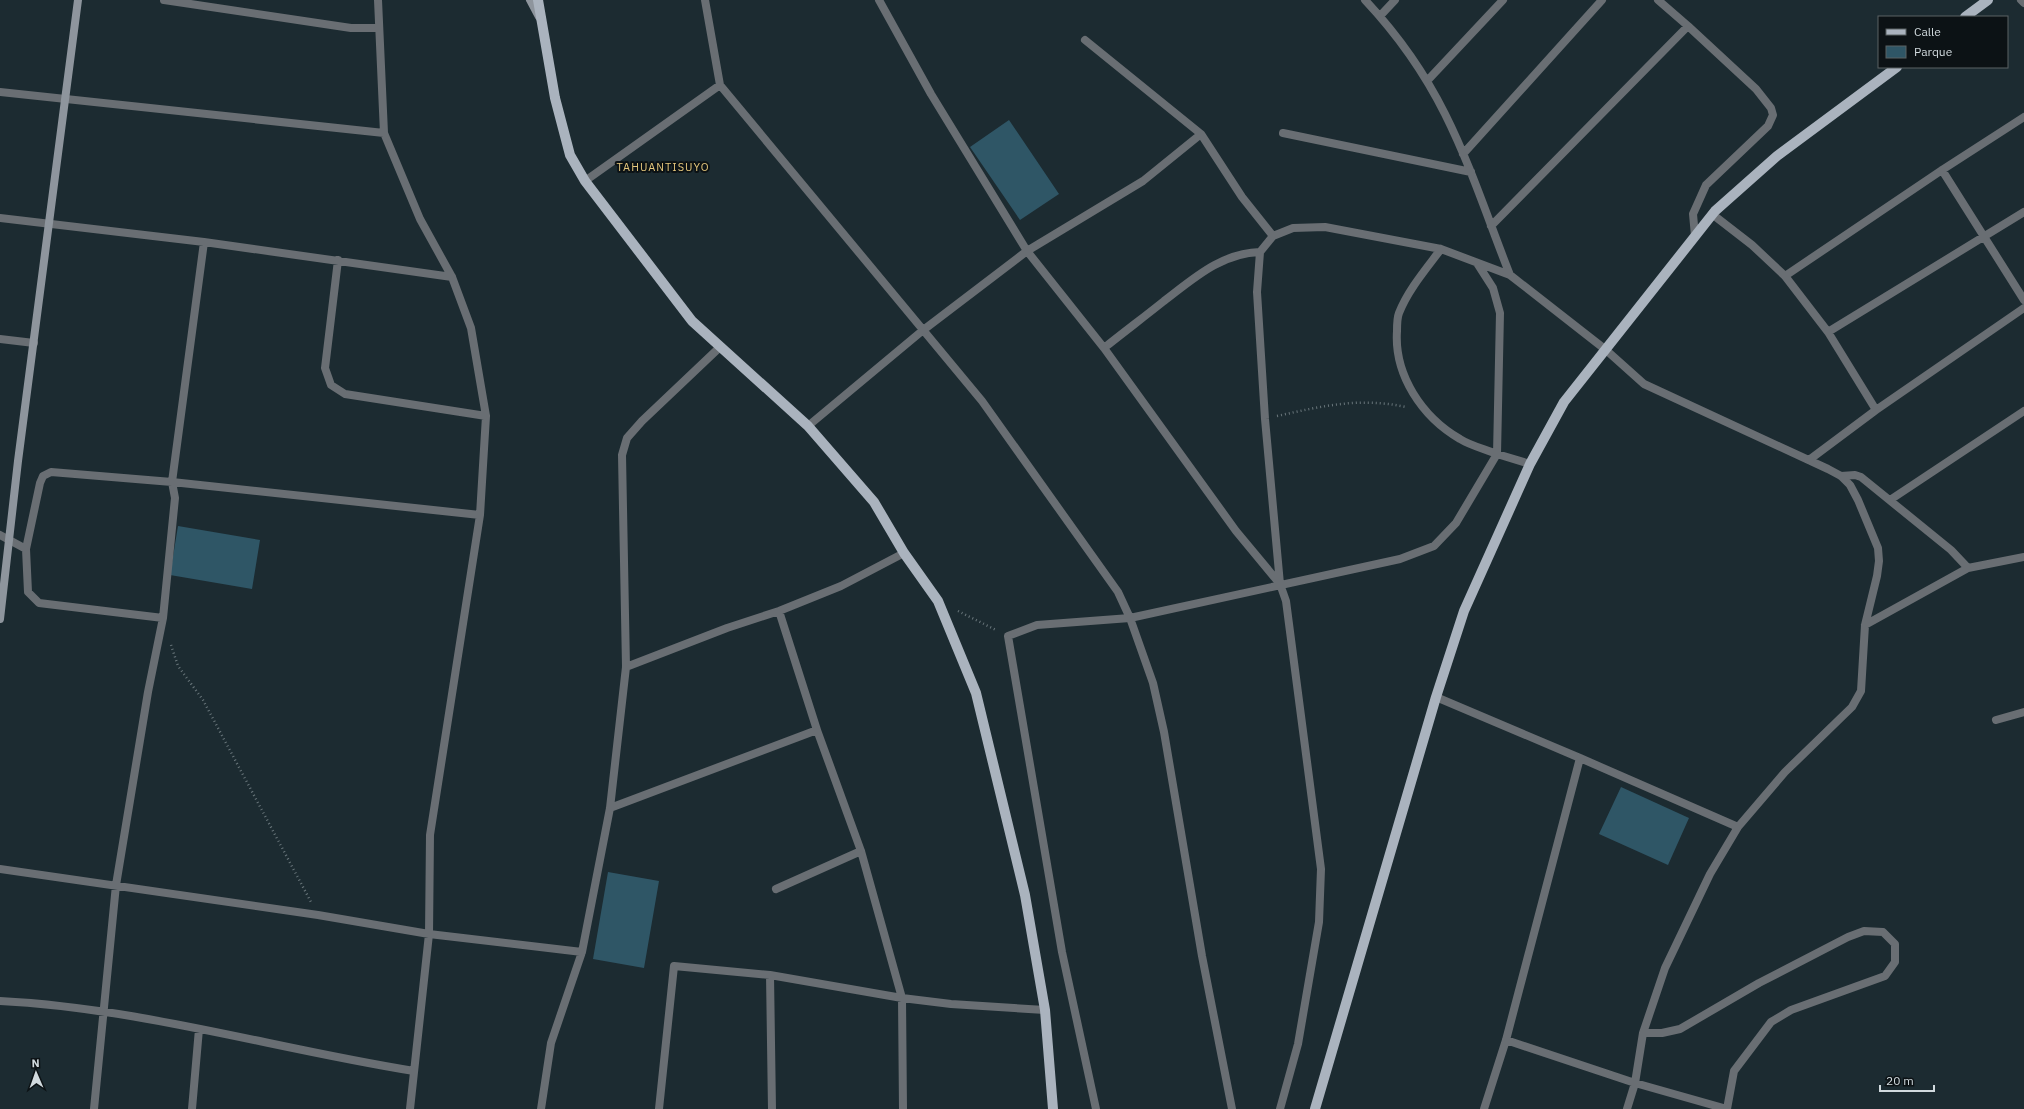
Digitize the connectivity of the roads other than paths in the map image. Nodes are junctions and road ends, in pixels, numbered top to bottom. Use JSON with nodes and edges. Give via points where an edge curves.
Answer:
{"nodes":[{"id":1,"x":78,"y":0,"type":"edge"},
{"id":2,"x":164,"y":0,"type":"edge"},
{"id":3,"x":378,"y":0,"type":"edge"},
{"id":4,"x":530,"y":0,"type":"edge"},
{"id":5,"x":538,"y":0,"type":"edge"},
{"id":6,"x":705,"y":0,"type":"edge"},
{"id":7,"x":879,"y":0,"type":"edge"},
{"id":8,"x":1365,"y":0,"type":"edge"},
{"id":9,"x":1395,"y":0,"type":"edge"},
{"id":10,"x":1503,"y":0,"type":"edge"},
{"id":11,"x":1602,"y":0,"type":"edge"},
{"id":12,"x":1988,"y":0,"type":"edge"},
{"id":13,"x":2021,"y":0,"type":"edge"},
{"id":14,"x":1661,"y":1,"type":"edge"},
{"id":15,"x":2024,"y":3,"type":"edge"},
{"id":16,"x":1380,"y":16,"type":"junction"},
{"id":17,"x":1966,"y":16,"type":"edge"},
{"id":18,"x":540,"y":19,"type":"junction"},
{"id":19,"x":1688,"y":26,"type":"junction"},
{"id":20,"x":378,"y":28,"type":"junction"},
{"id":21,"x":1085,"y":40,"type":"dead end"},
{"id":22,"x":1896,"y":68,"type":"edge"},
{"id":23,"x":1427,"y":81,"type":"junction"},
{"id":24,"x":720,"y":85,"type":"junction"},
{"id":25,"x":0,"y":92,"type":"edge"},
{"id":26,"x":65,"y":99,"type":"junction"},
{"id":27,"x":2024,"y":117,"type":"edge"},
{"id":28,"x":1283,"y":133,"type":"dead end"},
{"id":29,"x":384,"y":134,"type":"junction"},
{"id":30,"x":1201,"y":134,"type":"junction"},
{"id":31,"x":1463,"y":154,"type":"junction"},
{"id":32,"x":1942,"y":170,"type":"junction"},
{"id":33,"x":1471,"y":172,"type":"junction"},
{"id":34,"x":585,"y":181,"type":"junction"},
{"id":35,"x":2024,"y":212,"type":"edge"},
{"id":36,"x":1712,"y":214,"type":"junction"},
{"id":37,"x":0,"y":218,"type":"edge"},
{"id":38,"x":49,"y":224,"type":"junction"},
{"id":39,"x":1491,"y":226,"type":"junction"},
{"id":40,"x":1273,"y":236,"type":"junction"},
{"id":41,"x":1694,"y":236,"type":"junction"},
{"id":42,"x":1983,"y":236,"type":"junction"},
{"id":43,"x":204,"y":242,"type":"junction"},
{"id":44,"x":1441,"y":249,"type":"junction"},
{"id":45,"x":1027,"y":251,"type":"junction"},
{"id":46,"x":1260,"y":252,"type":"junction"},
{"id":47,"x":338,"y":260,"type":"junction"},
{"id":48,"x":1477,"y":263,"type":"junction"},
{"id":49,"x":1510,"y":275,"type":"junction"},
{"id":50,"x":1785,"y":276,"type":"junction"},
{"id":51,"x":452,"y":277,"type":"junction"},
{"id":52,"x":2024,"y":300,"type":"edge"},
{"id":53,"x":2024,"y":308,"type":"edge"},
{"id":54,"x":922,"y":331,"type":"junction"},
{"id":55,"x":1828,"y":332,"type":"junction"},
{"id":56,"x":0,"y":339,"type":"edge"},
{"id":57,"x":34,"y":343,"type":"junction"},
{"id":58,"x":720,"y":347,"type":"junction"},
{"id":59,"x":1104,"y":348,"type":"junction"},
{"id":60,"x":1606,"y":350,"type":"junction"},
{"id":61,"x":1876,"y":410,"type":"junction"},
{"id":62,"x":2024,"y":410,"type":"edge"},
{"id":63,"x":486,"y":416,"type":"junction"},
{"id":64,"x":808,"y":426,"type":"junction"},
{"id":65,"x":1497,"y":454,"type":"junction"},
{"id":66,"x":1809,"y":460,"type":"junction"},
{"id":67,"x":1530,"y":464,"type":"junction"},
{"id":68,"x":1840,"y":476,"type":"junction"},
{"id":69,"x":172,"y":482,"type":"junction"},
{"id":70,"x":1890,"y":500,"type":"junction"},
{"id":71,"x":480,"y":515,"type":"junction"},
{"id":72,"x":0,"y":535,"type":"edge"},
{"id":73,"x":10,"y":539,"type":"junction"},
{"id":74,"x":26,"y":550,"type":"junction"},
{"id":75,"x":904,"y":553,"type":"junction"},
{"id":76,"x":2024,"y":557,"type":"edge"},
{"id":77,"x":1968,"y":568,"type":"junction"},
{"id":78,"x":3,"y":579,"type":"edge"},
{"id":79,"x":1280,"y":584,"type":"junction"},
{"id":80,"x":779,"y":611,"type":"junction"},
{"id":81,"x":162,"y":618,"type":"junction"},
{"id":82,"x":1130,"y":618,"type":"junction"},
{"id":83,"x":0,"y":619,"type":"edge"},
{"id":84,"x":1865,"y":625,"type":"junction"},
{"id":85,"x":626,"y":667,"type":"junction"},
{"id":86,"x":1436,"y":697,"type":"junction"},
{"id":87,"x":2024,"y":712,"type":"edge"},
{"id":88,"x":1996,"y":720,"type":"dead end"},
{"id":89,"x":817,"y":730,"type":"junction"},
{"id":90,"x":1580,"y":758,"type":"junction"},
{"id":91,"x":610,"y":808,"type":"junction"},
{"id":92,"x":1738,"y":827,"type":"junction"},
{"id":93,"x":861,"y":851,"type":"junction"},
{"id":94,"x":0,"y":869,"type":"edge"},
{"id":95,"x":116,"y":885,"type":"junction"},
{"id":96,"x":776,"y":889,"type":"dead end"},
{"id":97,"x":429,"y":934,"type":"junction"},
{"id":98,"x":582,"y":952,"type":"junction"},
{"id":99,"x":770,"y":974,"type":"junction"},
{"id":100,"x":902,"y":998,"type":"junction"},
{"id":101,"x":0,"y":1001,"type":"edge"},
{"id":102,"x":1045,"y":1010,"type":"junction"},
{"id":103,"x":104,"y":1011,"type":"junction"},
{"id":104,"x":199,"y":1029,"type":"junction"},
{"id":105,"x":1643,"y":1033,"type":"junction"},
{"id":106,"x":1506,"y":1040,"type":"junction"},
{"id":107,"x":414,"y":1070,"type":"junction"},
{"id":108,"x":1635,"y":1084,"type":"junction"},
{"id":109,"x":94,"y":1109,"type":"edge"},
{"id":110,"x":192,"y":1109,"type":"edge"},
{"id":111,"x":410,"y":1109,"type":"edge"},
{"id":112,"x":541,"y":1109,"type":"edge"},
{"id":113,"x":659,"y":1109,"type":"edge"},
{"id":114,"x":772,"y":1109,"type":"edge"},
{"id":115,"x":903,"y":1109,"type":"edge"},
{"id":116,"x":1053,"y":1109,"type":"edge"},
{"id":117,"x":1096,"y":1109,"type":"edge"},
{"id":118,"x":1232,"y":1109,"type":"edge"},
{"id":119,"x":1280,"y":1109,"type":"edge"},
{"id":120,"x":1315,"y":1109,"type":"edge"},
{"id":121,"x":1484,"y":1109,"type":"edge"},
{"id":122,"x":1627,"y":1109,"type":"edge"},
{"id":123,"x":1727,"y":1109,"type":"edge"}],
"edges":[{"from":1,"to":26,"type":"street"},
{"from":2,"to":20,"type":"street","via":[[351,28]]},
{"from":3,"to":20,"type":"street"},
{"from":4,"to":18,"type":"street"},
{"from":5,"to":18,"type":"main road"},
{"from":6,"to":24,"type":"street"},
{"from":7,"to":45,"type":"street","via":[[931,94]]},
{"from":8,"to":16,"type":"street"},
{"from":9,"to":16,"type":"street"},
{"from":10,"to":23,"type":"street"},
{"from":11,"to":31,"type":"street"},
{"from":12,"to":17,"type":"main road"},
{"from":13,"to":15,"type":"street"},
{"from":14,"to":19,"type":"street"},
{"from":16,"to":23,"type":"street"},
{"from":18,"to":34,"type":"main road","via":[[555,98],[570,155]]},
{"from":19,"to":39,"type":"street"},
{"from":19,"to":41,"type":"street","via":[[1756,89],[1771,108],[1773,115],[1768,126],[1706,185],[1694,214]]},
{"from":20,"to":29,"type":"street"},
{"from":21,"to":30,"type":"street"},
{"from":22,"to":36,"type":"main road","via":[[1777,156]]},
{"from":23,"to":31,"type":"street","via":[[1446,114]]},
{"from":24,"to":34,"type":"street"},
{"from":24,"to":54,"type":"street"},
{"from":25,"to":26,"type":"street"},
{"from":26,"to":29,"type":"street"},
{"from":26,"to":38,"type":"street"},
{"from":27,"to":32,"type":"street"},
{"from":28,"to":33,"type":"street"},
{"from":29,"to":51,"type":"street","via":[[420,219]]},
{"from":30,"to":40,"type":"street","via":[[1242,197]]},
{"from":30,"to":45,"type":"street","via":[[1143,181]]},
{"from":31,"to":33,"type":"street"},
{"from":32,"to":42,"type":"street"},
{"from":32,"to":50,"type":"street"},
{"from":33,"to":39,"type":"street"},
{"from":34,"to":58,"type":"main road","via":[[692,321]]},
{"from":35,"to":42,"type":"street"},
{"from":36,"to":41,"type":"main road"},
{"from":36,"to":50,"type":"street","via":[[1752,245]]},
{"from":37,"to":38,"type":"street"},
{"from":38,"to":43,"type":"street"},
{"from":38,"to":57,"type":"street"},
{"from":39,"to":49,"type":"street"},
{"from":40,"to":44,"type":"street","via":[[1293,228],[1325,227]]},
{"from":40,"to":46,"type":"street"},
{"from":41,"to":60,"type":"main road"},
{"from":42,"to":52,"type":"street"},
{"from":42,"to":55,"type":"street"},
{"from":43,"to":47,"type":"street"},
{"from":43,"to":69,"type":"street"},
{"from":44,"to":48,"type":"street"},
{"from":44,"to":65,"type":"street","via":[[1412,289],[1398,314],[1396,343],[1399,362],[1410,390],[1434,419],[1460,439]]},
{"from":45,"to":54,"type":"street"},
{"from":45,"to":59,"type":"street"},
{"from":46,"to":59,"type":"street","via":[[1234,255],[1207,268]]},
{"from":46,"to":79,"type":"street","via":[[1257,292]]},
{"from":47,"to":51,"type":"street"},
{"from":47,"to":63,"type":"street","via":[[325,368],[331,385],[345,394]]},
{"from":48,"to":49,"type":"street"},
{"from":48,"to":65,"type":"street","via":[[1493,288],[1500,313]]},
{"from":49,"to":60,"type":"street"},
{"from":50,"to":55,"type":"street"},
{"from":51,"to":63,"type":"street","via":[[472,328]]},
{"from":53,"to":61,"type":"street"},
{"from":54,"to":64,"type":"street"},
{"from":54,"to":82,"type":"street","via":[[982,401],[1118,592]]},
{"from":55,"to":61,"type":"street"},
{"from":56,"to":57,"type":"street"},
{"from":57,"to":73,"type":"street"},
{"from":58,"to":64,"type":"main road"},
{"from":58,"to":85,"type":"street","via":[[642,421],[627,438],[622,455]]},
{"from":59,"to":79,"type":"street","via":[[1236,531]]},
{"from":60,"to":66,"type":"street","via":[[1644,384]]},
{"from":60,"to":67,"type":"main road","via":[[1564,402]]},
{"from":61,"to":66,"type":"street"},
{"from":62,"to":70,"type":"street"},
{"from":63,"to":71,"type":"street"},
{"from":64,"to":75,"type":"main road","via":[[874,502]]},
{"from":65,"to":67,"type":"street"},
{"from":65,"to":79,"type":"street","via":[[1456,523],[1434,546],[1400,560]]},
{"from":66,"to":68,"type":"street"},
{"from":67,"to":86,"type":"main road","via":[[1464,611]]},
{"from":68,"to":70,"type":"street","via":[[1861,477]]},
{"from":68,"to":84,"type":"street","via":[[1850,485],[1858,500],[1878,548],[1877,576]]},
{"from":69,"to":71,"type":"street"},
{"from":69,"to":74,"type":"street","via":[[51,472],[46,474],[40,483]]},
{"from":69,"to":81,"type":"street","via":[[174,498]]},
{"from":70,"to":77,"type":"street","via":[[1951,550]]},
{"from":71,"to":97,"type":"street","via":[[430,835]]},
{"from":72,"to":73,"type":"street"},
{"from":73,"to":74,"type":"street"},
{"from":73,"to":78,"type":"street"},
{"from":74,"to":81,"type":"street","via":[[28,592],[39,603]]},
{"from":75,"to":80,"type":"street","via":[[841,586]]},
{"from":75,"to":102,"type":"main road","via":[[938,601],[976,693],[1025,895]]},
{"from":76,"to":77,"type":"street"},
{"from":77,"to":84,"type":"street"},
{"from":78,"to":83,"type":"street"},
{"from":79,"to":82,"type":"street"},
{"from":79,"to":119,"type":"street","via":[[1286,601],[1321,869],[1318,922],[1298,1044]]},
{"from":80,"to":85,"type":"street"},
{"from":80,"to":89,"type":"street"},
{"from":81,"to":95,"type":"street"},
{"from":82,"to":117,"type":"street","via":[[1037,625],[1008,636],[1062,952]]},
{"from":82,"to":118,"type":"street","via":[[1154,683]]},
{"from":84,"to":92,"type":"street","via":[[1861,690],[1852,708],[1785,772]]},
{"from":85,"to":91,"type":"street"},
{"from":86,"to":90,"type":"street"},
{"from":86,"to":120,"type":"main road"},
{"from":87,"to":88,"type":"street"},
{"from":89,"to":91,"type":"street"},
{"from":89,"to":93,"type":"street"},
{"from":90,"to":92,"type":"street"},
{"from":90,"to":106,"type":"street"},
{"from":91,"to":98,"type":"street"},
{"from":92,"to":105,"type":"street","via":[[1710,874],[1665,968]]},
{"from":93,"to":96,"type":"street"},
{"from":93,"to":100,"type":"street"},
{"from":94,"to":95,"type":"street"},
{"from":95,"to":97,"type":"street"},
{"from":95,"to":103,"type":"street"},
{"from":97,"to":98,"type":"street"},
{"from":97,"to":107,"type":"street"},
{"from":98,"to":112,"type":"street","via":[[551,1043]]},
{"from":99,"to":100,"type":"street"},
{"from":99,"to":113,"type":"street","via":[[674,966]]},
{"from":99,"to":114,"type":"street"},
{"from":100,"to":102,"type":"street"},
{"from":100,"to":115,"type":"street"},
{"from":101,"to":103,"type":"street","via":[[32,1002]]},
{"from":102,"to":116,"type":"main road"},
{"from":103,"to":104,"type":"street"},
{"from":103,"to":109,"type":"street"},
{"from":104,"to":107,"type":"street"},
{"from":104,"to":110,"type":"street"},
{"from":105,"to":108,"type":"street"},
{"from":105,"to":123,"type":"street","via":[[1662,1034],[1680,1029],[1759,983],[1848,937],[1864,931],[1883,932],[1895,944],[1895,962],[1885,976],[1791,1010],[1771,1022],[1734,1071]]},
{"from":106,"to":108,"type":"street"},
{"from":106,"to":121,"type":"street"},
{"from":107,"to":111,"type":"street"},
{"from":108,"to":122,"type":"street"},
{"from":108,"to":123,"type":"street"}]}
